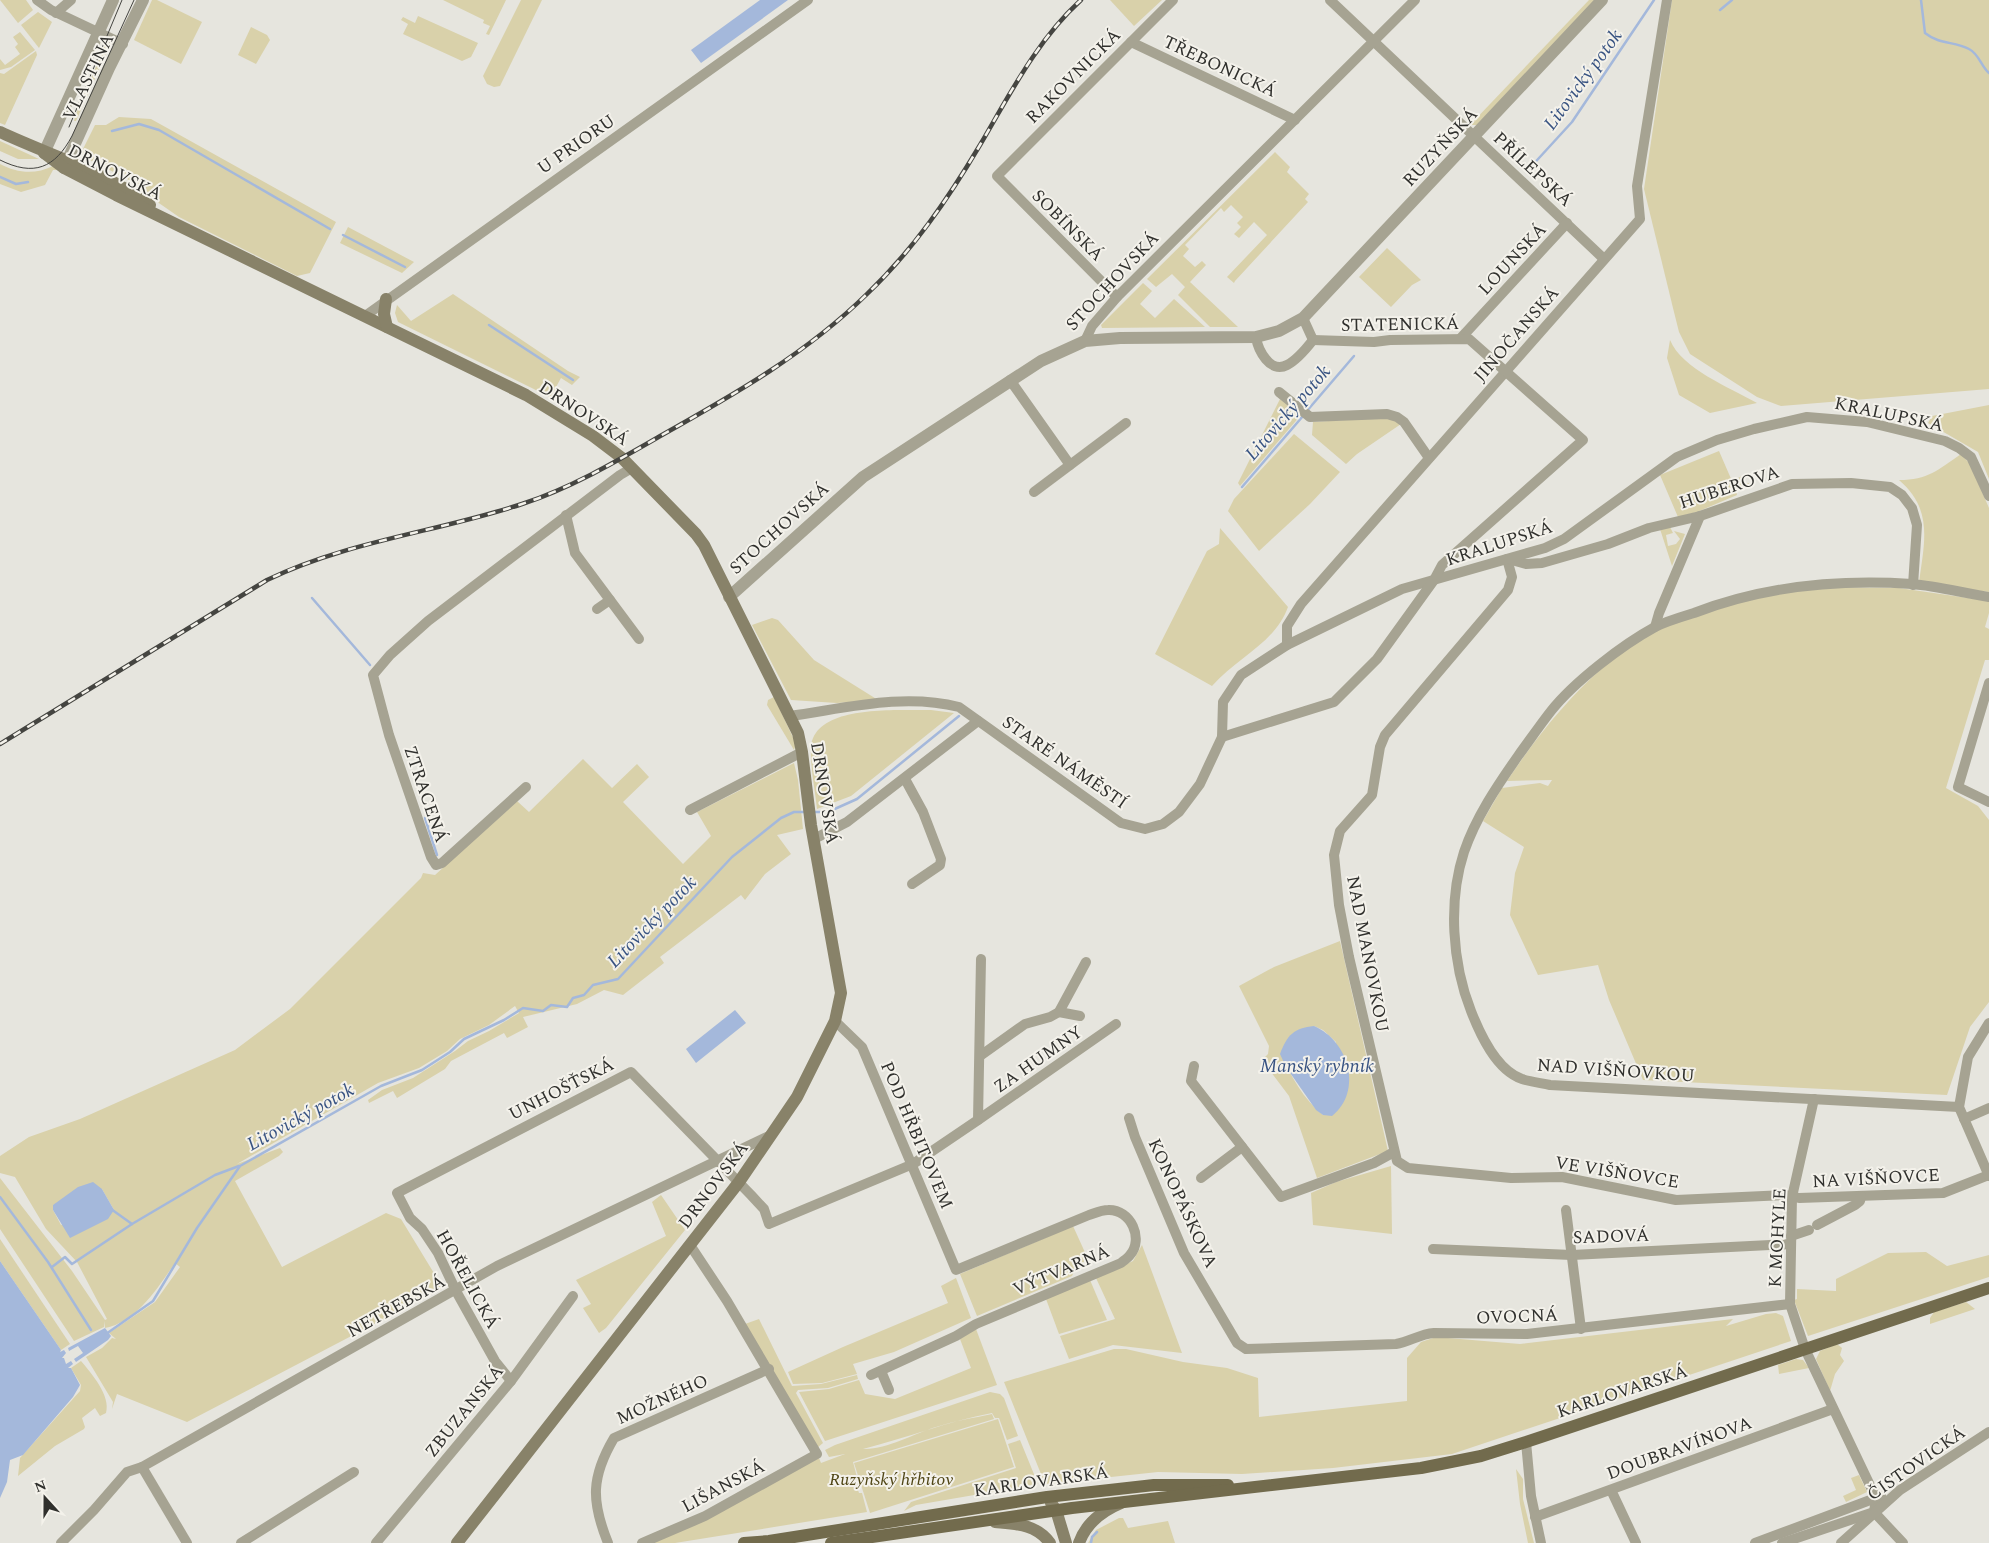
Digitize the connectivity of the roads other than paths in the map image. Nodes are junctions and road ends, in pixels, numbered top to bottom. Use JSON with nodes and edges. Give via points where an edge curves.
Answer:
{"nodes":[{"id":1,"x":37,"y":0,"type":"edge"},
{"id":2,"x":71,"y":0,"type":"edge"},
{"id":3,"x":113,"y":0,"type":"edge"},
{"id":4,"x":143,"y":0,"type":"edge"},
{"id":5,"x":808,"y":0,"type":"edge"},
{"id":6,"x":1173,"y":0,"type":"edge"},
{"id":7,"x":1330,"y":0,"type":"edge"},
{"id":8,"x":1415,"y":0,"type":"edge"},
{"id":9,"x":1602,"y":0,"type":"edge"},
{"id":10,"x":1668,"y":0,"type":"edge"},
{"id":11,"x":56,"y":13,"type":"junction"},
{"id":12,"x":98,"y":32,"type":"junction"},
{"id":13,"x":1374,"y":41,"type":"junction"},
{"id":14,"x":1131,"y":42,"type":"junction"},
{"id":15,"x":122,"y":44,"type":"junction"},
{"id":16,"x":1295,"y":120,"type":"junction"},
{"id":17,"x":0,"y":132,"type":"edge"},
{"id":18,"x":1474,"y":136,"type":"junction"},
{"id":19,"x":44,"y":153,"type":"junction"},
{"id":20,"x":66,"y":164,"type":"junction"},
{"id":21,"x":997,"y":176,"type":"joint"},
{"id":22,"x":1567,"y":223,"type":"junction"},
{"id":23,"x":1604,"y":259,"type":"junction"},
{"id":24,"x":1117,"y":297,"type":"junction"},
{"id":25,"x":386,"y":299,"type":"junction"},
{"id":26,"x":365,"y":316,"type":"junction"},
{"id":27,"x":1303,"y":318,"type":"junction"},
{"id":28,"x":387,"y":326,"type":"junction"},
{"id":29,"x":1256,"y":337,"type":"junction"},
{"id":30,"x":1460,"y":339,"type":"junction"},
{"id":31,"x":1313,"y":340,"type":"junction"},
{"id":32,"x":1084,"y":342,"type":"junction"},
{"id":33,"x":1505,"y":371,"type":"junction"},
{"id":34,"x":1010,"y":380,"type":"junction"},
{"id":35,"x":1279,"y":392,"type":"dead end"},
{"id":36,"x":1126,"y":423,"type":"dead end"},
{"id":37,"x":1429,"y":458,"type":"junction"},
{"id":38,"x":1070,"y":465,"type":"junction"},
{"id":39,"x":632,"y":468,"type":"junction"},
{"id":40,"x":1034,"y":492,"type":"dead end"},
{"id":41,"x":1989,"y":496,"type":"edge"},
{"id":42,"x":566,"y":515,"type":"junction"},
{"id":43,"x":1700,"y":516,"type":"junction"},
{"id":44,"x":1507,"y":559,"type":"junction"},
{"id":45,"x":1434,"y":580,"type":"junction"},
{"id":46,"x":1913,"y":584,"type":"junction"},
{"id":47,"x":729,"y":597,"type":"junction"},
{"id":48,"x":1989,"y":597,"type":"edge"},
{"id":49,"x":610,"y":600,"type":"junction"},
{"id":50,"x":597,"y":609,"type":"dead end"},
{"id":51,"x":1656,"y":627,"type":"junction"},
{"id":52,"x":639,"y":639,"type":"dead end"},
{"id":53,"x":1286,"y":645,"type":"junction"},
{"id":54,"x":1989,"y":683,"type":"edge"},
{"id":55,"x":790,"y":716,"type":"junction"},
{"id":56,"x":978,"y":721,"type":"junction"},
{"id":57,"x":1222,"y":737,"type":"junction"},
{"id":58,"x":802,"y":752,"type":"junction"},
{"id":59,"x":905,"y":779,"type":"junction"},
{"id":60,"x":526,"y":786,"type":"dead end"},
{"id":61,"x":1989,"y":802,"type":"edge"},
{"id":62,"x":690,"y":810,"type":"dead end"},
{"id":63,"x":1163,"y":824,"type":"joint"},
{"id":64,"x":814,"y":839,"type":"junction"},
{"id":65,"x":912,"y":884,"type":"dead end"},
{"id":66,"x":981,"y":959,"type":"dead end"},
{"id":67,"x":1086,"y":962,"type":"dead end"},
{"id":68,"x":1059,"y":1012,"type":"junction"},
{"id":69,"x":1080,"y":1016,"type":"dead end"},
{"id":70,"x":834,"y":1021,"type":"junction"},
{"id":71,"x":1989,"y":1023,"type":"edge"},
{"id":72,"x":1116,"y":1024,"type":"dead end"},
{"id":73,"x":980,"y":1056,"type":"junction"},
{"id":74,"x":1194,"y":1066,"type":"dead end"},
{"id":75,"x":1814,"y":1099,"type":"junction"},
{"id":76,"x":1959,"y":1107,"type":"junction"},
{"id":77,"x":1989,"y":1108,"type":"edge"},
{"id":78,"x":1129,"y":1118,"type":"dead end"},
{"id":79,"x":1964,"y":1119,"type":"junction"},
{"id":80,"x":978,"y":1120,"type":"junction"},
{"id":81,"x":772,"y":1135,"type":"junction"},
{"id":82,"x":1242,"y":1147,"type":"junction"},
{"id":83,"x":1394,"y":1152,"type":"junction"},
{"id":84,"x":717,"y":1161,"type":"junction"},
{"id":85,"x":913,"y":1164,"type":"junction"},
{"id":86,"x":1408,"y":1168,"type":"joint"},
{"id":87,"x":1989,"y":1176,"type":"edge"},
{"id":88,"x":1201,"y":1178,"type":"dead end"},
{"id":89,"x":739,"y":1182,"type":"junction"},
{"id":90,"x":397,"y":1193,"type":"joint"},
{"id":91,"x":1861,"y":1196,"type":"junction"},
{"id":92,"x":1792,"y":1197,"type":"junction"},
{"id":93,"x":1566,"y":1210,"type":"dead end"},
{"id":94,"x":1791,"y":1240,"type":"junction"},
{"id":95,"x":690,"y":1245,"type":"junction"},
{"id":96,"x":1433,"y":1249,"type":"dead end"},
{"id":97,"x":1572,"y":1255,"type":"junction"},
{"id":98,"x":956,"y":1270,"type":"joint"},
{"id":99,"x":1989,"y":1288,"type":"edge"},
{"id":100,"x":456,"y":1291,"type":"junction"},
{"id":101,"x":573,"y":1296,"type":"dead end"},
{"id":102,"x":1790,"y":1304,"type":"junction"},
{"id":103,"x":1581,"y":1329,"type":"junction"},
{"id":104,"x":1246,"y":1348,"type":"joint"},
{"id":105,"x":1805,"y":1349,"type":"junction"},
{"id":106,"x":769,"y":1369,"type":"junction"},
{"id":107,"x":511,"y":1381,"type":"junction"},
{"id":108,"x":889,"y":1390,"type":"dead end"},
{"id":109,"x":1833,"y":1409,"type":"junction"},
{"id":110,"x":1989,"y":1432,"type":"edge"},
{"id":111,"x":1526,"y":1442,"type":"junction"},
{"id":112,"x":142,"y":1467,"type":"junction"},
{"id":113,"x":354,"y":1472,"type":"dead end"},
{"id":114,"x":1256,"y":1486,"type":"junction"},
{"id":115,"x":1612,"y":1490,"type":"junction"},
{"id":116,"x":1900,"y":1490,"type":"junction"},
{"id":117,"x":1046,"y":1496,"type":"junction"},
{"id":118,"x":1876,"y":1498,"type":"junction"},
{"id":119,"x":1122,"y":1503,"type":"junction"},
{"id":120,"x":1051,"y":1511,"type":"junction"},
{"id":121,"x":1874,"y":1512,"type":"junction"},
{"id":122,"x":1535,"y":1517,"type":"junction"},
{"id":123,"x":977,"y":1521,"type":"junction"},
{"id":124,"x":61,"y":1543,"type":"edge"},
{"id":125,"x":187,"y":1543,"type":"edge"},
{"id":126,"x":241,"y":1543,"type":"edge"},
{"id":127,"x":376,"y":1543,"type":"edge"},
{"id":128,"x":457,"y":1543,"type":"edge"},
{"id":129,"x":608,"y":1543,"type":"edge"},
{"id":130,"x":642,"y":1543,"type":"edge"},
{"id":131,"x":744,"y":1543,"type":"edge"},
{"id":132,"x":831,"y":1543,"type":"edge"},
{"id":133,"x":1050,"y":1543,"type":"edge"},
{"id":134,"x":1057,"y":1543,"type":"edge"},
{"id":135,"x":1066,"y":1543,"type":"edge"},
{"id":136,"x":1079,"y":1543,"type":"edge"},
{"id":137,"x":1541,"y":1543,"type":"edge"},
{"id":138,"x":1636,"y":1543,"type":"edge"},
{"id":139,"x":1756,"y":1543,"type":"edge"},
{"id":140,"x":1782,"y":1543,"type":"edge"},
{"id":141,"x":1841,"y":1543,"type":"edge"},
{"id":142,"x":1903,"y":1543,"type":"edge"}],
"edges":[{"from":1,"to":11,"type":"street"},
{"from":2,"to":11,"type":"street"},
{"from":3,"to":12,"type":"street","name":"VLASTINA"},
{"from":4,"to":15,"type":"street","name":"VLASTINA"},
{"from":5,"to":25,"type":"street","name":"U PRIORU"},
{"from":6,"to":14,"type":"street","name":"RAKOVNICKÁ"},
{"from":7,"to":13,"type":"street","name":"PŘÍLEPSKÁ"},
{"from":8,"to":13,"type":"street","name":"STOCHOVSKÁ"},
{"from":9,"to":18,"type":"street","name":"RUZYŇSKÁ"},
{"from":10,"to":23,"type":"street","name":"JINOČANSKÁ","via":[[1637,186],[1640,219]]},
{"from":11,"to":12,"type":"street"},
{"from":12,"to":15,"type":"street"},
{"from":12,"to":19,"type":"street","name":"VLASTINA"},
{"from":13,"to":16,"type":"street","name":"STOCHOVSKÁ"},
{"from":13,"to":18,"type":"street","name":"PŘÍLEPSKÁ"},
{"from":14,"to":16,"type":"street","name":"TŘEBONICKÁ"},
{"from":14,"to":21,"type":"street","name":"RAKOVNICKÁ"},
{"from":15,"to":20,"type":"street","name":"VLASTINA"},
{"from":16,"to":24,"type":"street","name":"STOCHOVSKÁ"},
{"from":17,"to":19,"type":"main road","name":"DRNOVSKÁ"},
{"from":18,"to":22,"type":"street","name":"PŘÍLEPSKÁ"},
{"from":18,"to":27,"type":"street","name":"RUZYŇSKÁ"},
{"from":19,"to":20,"type":"main road","name":"DRNOVSKÁ"},
{"from":20,"to":26,"type":"main road","name":"DRNOVSKÁ","via":[[170,220]]},
{"from":21,"to":24,"type":"street","name":"SOBÍNSKÁ"},
{"from":22,"to":23,"type":"street","name":"PŘÍLEPSKÁ"},
{"from":22,"to":30,"type":"street","name":"LOUNSKÁ"},
{"from":23,"to":33,"type":"street","name":"JINOČANSKÁ"},
{"from":24,"to":32,"type":"street","name":"STOCHOVSKÁ","via":[[1092,326]]},
{"from":25,"to":26,"type":"street","name":"U PRIORU"},
{"from":25,"to":28,"type":"main road","via":[[384,314]]},
{"from":26,"to":28,"type":"main road","name":"DRNOVSKÁ"},
{"from":27,"to":29,"type":"street","name":"RUZYŇSKÁ","via":[[1279,332]]},
{"from":27,"to":31,"type":"street"},
{"from":28,"to":39,"type":"main road","name":"DRNOVSKÁ","via":[[553,410],[594,436]]},
{"from":29,"to":31,"type":"street","via":[[1263,358],[1278,367],[1295,360]]},
{"from":29,"to":32,"type":"street","name":"RUZYŇSKÁ","via":[[1120,338]]},
{"from":30,"to":31,"type":"street","name":"STATENICKÁ"},
{"from":30,"to":33,"type":"street","name":"STATENICKÁ","via":[[1469,339]]},
{"from":32,"to":34,"type":"street","name":"STOCHOVSKÁ","via":[[1041,361]]},
{"from":33,"to":37,"type":"street","name":"JINOČANSKÁ"},
{"from":33,"to":45,"type":"street","name":"STATENICKÁ","via":[[1583,440],[1442,565]]},
{"from":34,"to":38,"type":"street"},
{"from":34,"to":47,"type":"street","name":"STOCHOVSKÁ","via":[[862,477]]},
{"from":35,"to":37,"type":"street","via":[[1310,417],[1387,414],[1397,417]]},
{"from":36,"to":38,"type":"street"},
{"from":37,"to":53,"type":"street","name":"JINOČANSKÁ","via":[[1301,604],[1287,626]]},
{"from":38,"to":40,"type":"street"},
{"from":39,"to":42,"type":"street"},
{"from":39,"to":47,"type":"main road","name":"DRNOVSKÁ","via":[[700,539]]},
{"from":41,"to":44,"type":"street","name":"KRALUPSKÁ","via":[[1971,458],[1945,441],[1867,422],[1807,417],[1717,440],[1677,457],[1564,539]]},
{"from":42,"to":49,"type":"street","via":[[575,553]]},
{"from":42,"to":60,"type":"street","name":"ZTRACENÁ","via":[[428,621],[372,675],[388,735],[436,865]]},
{"from":43,"to":44,"type":"street","name":"HUBEROVA","via":[[1649,528],[1542,563],[1526,564]]},
{"from":43,"to":46,"type":"street","name":"HUBEROVA","via":[[1792,484],[1851,483],[1890,487],[1912,508],[1917,525]]},
{"from":43,"to":51,"type":"street"},
{"from":44,"to":45,"type":"street","name":"KRALUPSKÁ"},
{"from":44,"to":83,"type":"street","name":"NAD MANOVKOU","via":[[1512,577],[1508,590],[1385,735],[1372,795],[1340,831],[1335,843],[1339,905],[1347,948]]},
{"from":45,"to":53,"type":"street","name":"KRALUPSKÁ","via":[[1402,589]]},
{"from":45,"to":57,"type":"street","via":[[1377,660],[1334,702]]},
{"from":46,"to":48,"type":"street","name":"NAD VIŠŇOVKOU"},
{"from":46,"to":51,"type":"street","name":"NAD VIŠŇOVKOU","via":[[1845,582],[1786,587],[1723,602]]},
{"from":47,"to":55,"type":"main road","name":"DRNOVSKÁ"},
{"from":49,"to":50,"type":"street"},
{"from":49,"to":52,"type":"street"},
{"from":51,"to":75,"type":"street","name":"NAD VIŠŇOVKOU","via":[[1572,688],[1552,710],[1491,795],[1464,853],[1456,891],[1455,933],[1468,1004],[1490,1051],[1520,1078],[1550,1084]]},
{"from":53,"to":57,"type":"street","name":"KRALUPSKÁ","via":[[1241,675],[1223,702]]},
{"from":54,"to":61,"type":"street","via":[[1958,787]]},
{"from":55,"to":56,"type":"street","name":"STARÉ NÁMĚSTÍ","via":[[905,700],[934,701],[959,707]]},
{"from":55,"to":58,"type":"main road","name":"DRNOVSKÁ"},
{"from":56,"to":59,"type":"street","name":"STARÉ NÁMĚSTÍ"},
{"from":56,"to":63,"type":"street","name":"STARÉ NÁMĚSTÍ","via":[[1121,823],[1145,829]]},
{"from":57,"to":63,"type":"street","name":"KRALUPSKÁ","via":[[1200,784],[1179,812]]},
{"from":58,"to":62,"type":"street"},
{"from":58,"to":64,"type":"main road","name":"DRNOVSKÁ"},
{"from":59,"to":64,"type":"street","name":"STARÉ NÁMĚSTÍ","via":[[847,822]]},
{"from":59,"to":65,"type":"street","via":[[923,812],[941,859],[940,865]]},
{"from":64,"to":70,"type":"main road","name":"DRNOVSKÁ","via":[[841,993]]},
{"from":66,"to":73,"type":"street","name":"ZA HUMNY"},
{"from":67,"to":68,"type":"street"},
{"from":68,"to":69,"type":"street"},
{"from":68,"to":73,"type":"street","via":[[1025,1024]]},
{"from":70,"to":81,"type":"main road","name":"DRNOVSKÁ","via":[[797,1097]]},
{"from":70,"to":85,"type":"street","name":"POD HŘBITOVEM","via":[[862,1047]]},
{"from":71,"to":76,"type":"street","via":[[1968,1057]]},
{"from":72,"to":80,"type":"street","name":"ZA HUMNY"},
{"from":73,"to":80,"type":"street","name":"ZA HUMNY"},
{"from":74,"to":82,"type":"street","via":[[1191,1081]]},
{"from":75,"to":76,"type":"street","name":"NAD VIŠŇOVKOU"},
{"from":75,"to":92,"type":"street","name":"K MOHYLE"},
{"from":76,"to":79,"type":"street"},
{"from":77,"to":79,"type":"street"},
{"from":78,"to":104,"type":"street","name":"KONOPÁSKOVA","via":[[1184,1253],[1237,1343]]},
{"from":79,"to":87,"type":"street"},
{"from":80,"to":85,"type":"street","name":"ZA HUMNY"},
{"from":81,"to":84,"type":"street","name":"NETŘEBSKÁ"},
{"from":81,"to":89,"type":"main road","name":"DRNOVSKÁ"},
{"from":82,"to":83,"type":"street","via":[[1281,1197],[1374,1163]]},
{"from":82,"to":88,"type":"street"},
{"from":83,"to":86,"type":"street","name":"NAD MANOVKOU","via":[[1397,1161]]},
{"from":84,"to":89,"type":"street"},
{"from":84,"to":90,"type":"street","name":"UNHOŠŤSKÁ","via":[[631,1072]]},
{"from":84,"to":100,"type":"street","name":"NETŘEBSKÁ","via":[[497,1266]]},
{"from":85,"to":89,"type":"street","name":"ZA HUMNY","via":[[769,1224],[764,1209]]},
{"from":85,"to":98,"type":"street","name":"POD HŘBITOVEM"},
{"from":86,"to":92,"type":"street","name":"VE VIŠŇOVCE","via":[[1511,1178],[1562,1177],[1676,1200]]},
{"from":87,"to":91,"type":"street","name":"NA VIŠŇOVCE","via":[[1943,1193]]},
{"from":89,"to":95,"type":"main road","name":"DRNOVSKÁ"},
{"from":90,"to":100,"type":"street","name":"HOŘELICKÁ","via":[[410,1218],[438,1253]]},
{"from":91,"to":92,"type":"street","name":"NA VIŠŇOVCE"},
{"from":91,"to":94,"type":"street","name":"SADOVÁ","via":[[1855,1205]]},
{"from":92,"to":94,"type":"street","name":"K MOHYLE"},
{"from":93,"to":97,"type":"street"},
{"from":94,"to":97,"type":"street","name":"SADOVÁ"},
{"from":94,"to":102,"type":"street","name":"K MOHYLE"},
{"from":95,"to":106,"type":"street"},
{"from":95,"to":128,"type":"main road","name":"DRNOVSKÁ"},
{"from":96,"to":97,"type":"street","name":"SADOVÁ"},
{"from":97,"to":103,"type":"street"},
{"from":98,"to":108,"type":"street","name":"VÝTVARNÁ","via":[[1101,1211],[1120,1212],[1134,1228],[1136,1242],[1131,1255],[1121,1263],[976,1324],[876,1373]]},
{"from":99,"to":105,"type":"main road","name":"KARLOVARSKÁ"},
{"from":100,"to":107,"type":"street","name":"HOŘELICKÁ","via":[[495,1361]]},
{"from":100,"to":112,"type":"street","name":"NETŘEBSKÁ"},
{"from":101,"to":107,"type":"street","name":"ZBUZANSKÁ"},
{"from":102,"to":103,"type":"street","name":"OVOCNÁ"},
{"from":102,"to":105,"type":"street","name":"K MOHYLE"},
{"from":103,"to":104,"type":"street","name":"OVOCNÁ","via":[[1527,1334],[1427,1334],[1396,1344]]},
{"from":105,"to":109,"type":"street","name":"K MOHYLE"},
{"from":105,"to":111,"type":"main road","name":"KARLOVARSKÁ"},
{"from":106,"to":129,"type":"street","name":"MOŽNÉHO","via":[[614,1438],[600,1461],[596,1488],[598,1513]]},
{"from":106,"to":130,"type":"street","name":"LIŠANSKÁ","via":[[817,1454],[704,1516]]},
{"from":107,"to":127,"type":"street","name":"ZBUZANSKÁ"},
{"from":109,"to":115,"type":"street","name":"DOUBRAVÍNOVA"},
{"from":109,"to":118,"type":"street","name":"K MOHYLE"},
{"from":110,"to":116,"type":"street","name":"ČISTOVICKÁ"},
{"from":111,"to":114,"type":"main road","name":"KARLOVARSKÁ","via":[[1481,1456],[1422,1468]]},
{"from":111,"to":122,"type":"street"},
{"from":112,"to":124,"type":"street","name":"NETŘEBSKÁ","via":[[127,1472]]},
{"from":112,"to":125,"type":"street"},
{"from":113,"to":126,"type":"street"},
{"from":114,"to":117,"type":"main road","name":"KARLOVARSKÁ","via":[[1163,1484]]},
{"from":114,"to":119,"type":"main road","name":"KARLOVARSKÁ"},
{"from":115,"to":122,"type":"street","name":"DOUBRAVÍNOVA"},
{"from":115,"to":138,"type":"street"},
{"from":116,"to":118,"type":"street"},
{"from":116,"to":121,"type":"street","name":"ČISTOVICKÁ"},
{"from":117,"to":120,"type":"main road"},
{"from":117,"to":131,"type":"main road","name":"KARLOVARSKÁ"},
{"from":118,"to":121,"type":"street"},
{"from":118,"to":139,"type":"street"},
{"from":119,"to":120,"type":"main road","name":"KARLOVARSKÁ"},
{"from":119,"to":136,"type":"main road","via":[[1094,1519]]},
{"from":120,"to":123,"type":"main road","name":"KARLOVARSKÁ"},
{"from":120,"to":134,"type":"main road"},
{"from":120,"to":135,"type":"main road"},
{"from":121,"to":140,"type":"street"},
{"from":121,"to":141,"type":"street","name":"ČISTOVICKÁ"},
{"from":121,"to":142,"type":"street"},
{"from":122,"to":137,"type":"street"},
{"from":123,"to":132,"type":"main road","name":"KARLOVARSKÁ"},
{"from":123,"to":133,"type":"main road","via":[[1027,1526],[1040,1532]]}]}
